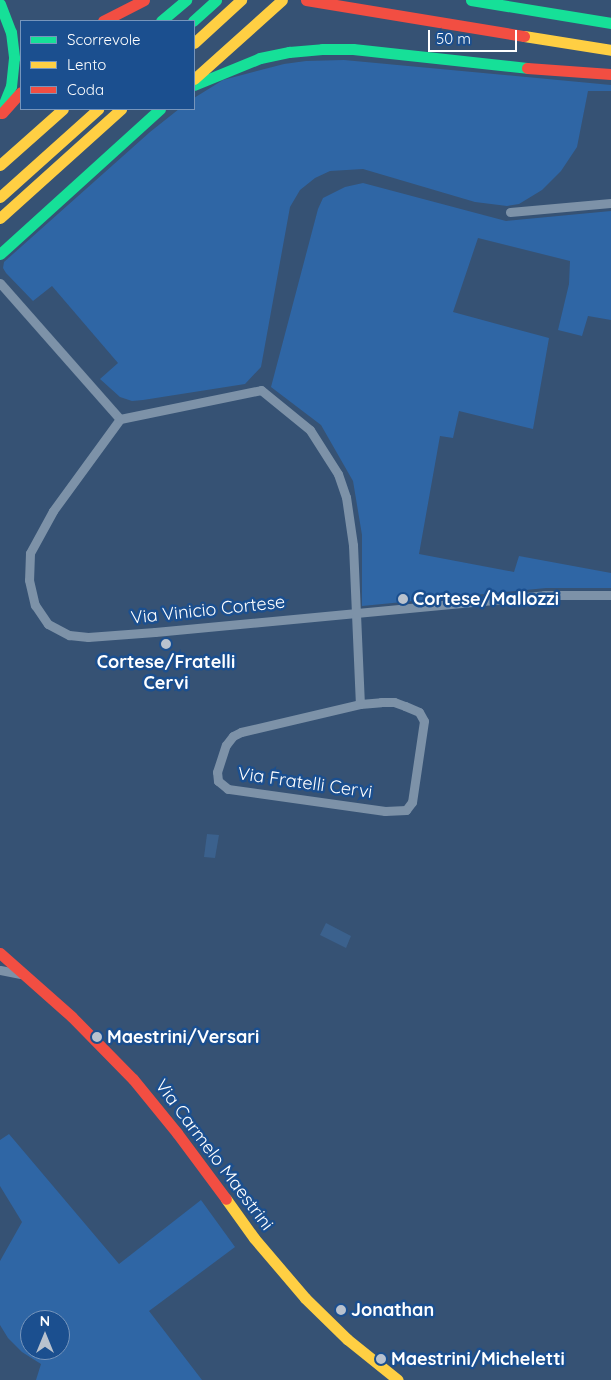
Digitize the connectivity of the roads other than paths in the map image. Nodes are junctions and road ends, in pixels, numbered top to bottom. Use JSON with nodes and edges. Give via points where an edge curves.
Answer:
{"nodes":[{"id":1,"x":144,"y":0,"type":"edge"},
{"id":2,"x":186,"y":0,"type":"edge"},
{"id":3,"x":216,"y":0,"type":"edge"},
{"id":4,"x":241,"y":0,"type":"edge"},
{"id":5,"x":282,"y":0,"type":"edge"},
{"id":6,"x":306,"y":0,"type":"edge"},
{"id":7,"x":471,"y":0,"type":"edge"},
{"id":8,"x":0,"y":4,"type":"edge"},
{"id":9,"x":105,"y":20,"type":"edge"},
{"id":10,"x":162,"y":20,"type":"edge"},
{"id":11,"x":194,"y":20,"type":"edge"},
{"id":12,"x":611,"y":23,"type":"edge"},
{"id":13,"x":195,"y":42,"type":"edge"},
{"id":14,"x":611,"y":50,"type":"edge"},
{"id":15,"x":611,"y":74,"type":"edge"},
{"id":16,"x":195,"y":78,"type":"edge"},
{"id":17,"x":195,"y":85,"type":"edge"},
{"id":18,"x":20,"y":93,"type":"edge"},
{"id":19,"x":62,"y":110,"type":"edge"},
{"id":20,"x":97,"y":110,"type":"edge"},
{"id":21,"x":120,"y":110,"type":"edge"},
{"id":22,"x":159,"y":110,"type":"edge"},
{"id":23,"x":0,"y":114,"type":"edge"},
{"id":24,"x":0,"y":165,"type":"edge"},
{"id":25,"x":0,"y":197,"type":"edge"},
{"id":26,"x":611,"y":203,"type":"edge"},
{"id":27,"x":510,"y":212,"type":"dead end"},
{"id":28,"x":0,"y":218,"type":"edge"},
{"id":29,"x":0,"y":254,"type":"edge"},
{"id":30,"x":0,"y":283,"type":"edge"},
{"id":31,"x":120,"y":419,"type":"junction"},
{"id":32,"x":611,"y":595,"type":"edge"},
{"id":33,"x":356,"y":613,"type":"junction"},
{"id":34,"x":360,"y":704,"type":"junction"},
{"id":35,"x":0,"y":953,"type":"edge"},
{"id":36,"x":0,"y":970,"type":"edge"},
{"id":37,"x":26,"y":975,"type":"junction"},
{"id":38,"x":398,"y":1380,"type":"edge"}],
"edges":[{"from":1,"to":9,"type":"main road"},
{"from":2,"to":10,"type":"main road"},
{"from":3,"to":11,"type":"main road"},
{"from":4,"to":13,"type":"main road"},
{"from":5,"to":16,"type":"main road"},
{"from":6,"to":14,"type":"main road"},
{"from":7,"to":12,"type":"main road"},
{"from":8,"to":23,"type":"main road","via":[[11,32],[14,58],[11,86]]},
{"from":15,"to":17,"type":"main road","via":[[322,48],[260,58]]},
{"from":18,"to":23,"type":"main road"},
{"from":19,"to":24,"type":"main road"},
{"from":20,"to":25,"type":"main road"},
{"from":21,"to":28,"type":"main road"},
{"from":22,"to":29,"type":"main road"},
{"from":26,"to":27,"type":"street"},
{"from":30,"to":31,"type":"street"},
{"from":31,"to":33,"type":"street","via":[[261,390],[310,430],[341,480],[346,497],[353,536]]},
{"from":31,"to":33,"type":"street","name":"Via Vinicio Cortese","via":[[52,511],[30,553],[32,597],[41,616],[52,627],[69,635],[88,637]]},
{"from":32,"to":33,"type":"street","name":"Via Vinicio Cortese","via":[[544,595]]},
{"from":33,"to":34,"type":"street"},
{"from":34,"to":34,"type":"street","name":"Via Fratelli Cervi","via":[[233,736],[221,757],[218,782],[228,789],[390,812],[406,810],[412,802],[423,717],[416,710],[394,702]]},
{"from":35,"to":37,"type":"main road","name":"Via Carmelo Maestrini"},
{"from":36,"to":37,"type":"street"},
{"from":37,"to":38,"type":"main road","name":"Via Carmelo Maestrini","via":[[133,1079],[291,1283],[338,1330]]}]}
